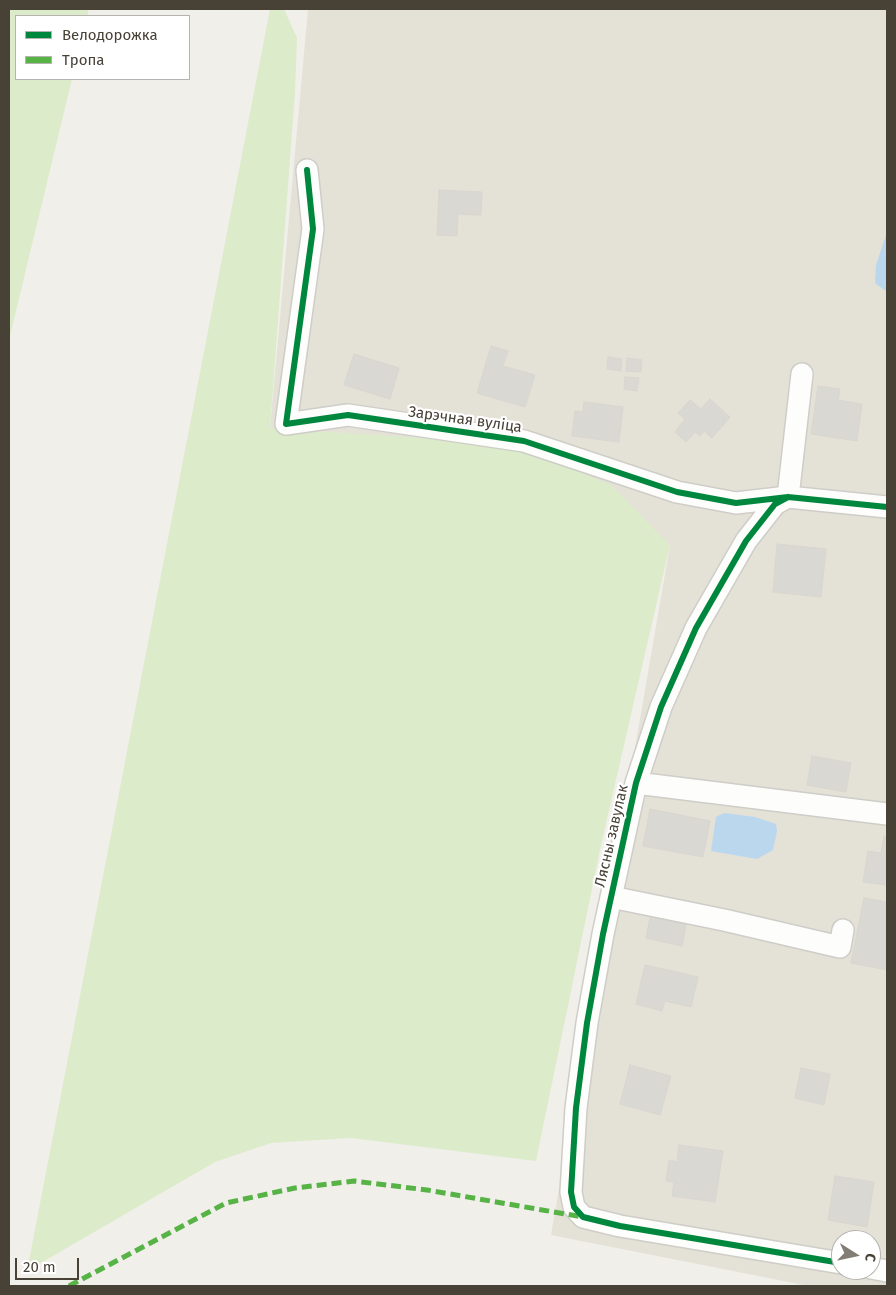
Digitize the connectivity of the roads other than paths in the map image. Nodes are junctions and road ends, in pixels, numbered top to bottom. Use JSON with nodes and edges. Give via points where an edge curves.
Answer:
{"nodes":[{"id":1,"x":307,"y":170,"type":"dead end"},
{"id":2,"x":802,"y":374,"type":"dead end"},
{"id":3,"x":788,"y":497,"type":"junction"},
{"id":4,"x":887,"y":507,"type":"edge"},
{"id":5,"x":636,"y":783,"type":"junction"},
{"id":6,"x":887,"y":814,"type":"edge"},
{"id":7,"x":610,"y":897,"type":"junction"},
{"id":8,"x":843,"y":930,"type":"dead end"},
{"id":9,"x":831,"y":1261,"type":"edge"}],
"edges":[{"from":1,"to":3,"type":"street","name":"Зарэчная вуліца","via":[[313,229],[286,424],[348,415],[524,441],[677,492],[736,503]]},
{"from":2,"to":3,"type":"street"},
{"from":3,"to":4,"type":"street","name":"Зарэчная вуліца"},
{"from":3,"to":5,"type":"street","name":"Лясны завулак","via":[[775,504],[746,541],[696,628],[661,707]]},
{"from":5,"to":6,"type":"street"},
{"from":5,"to":7,"type":"street","name":"Лясны завулак"},
{"from":7,"to":8,"type":"street","via":[[840,947]]},
{"from":7,"to":9,"type":"street","name":"Лясны завулак","via":[[587,1023],[576,1108],[571,1192],[574,1207],[582,1217],[620,1226]]}]}
